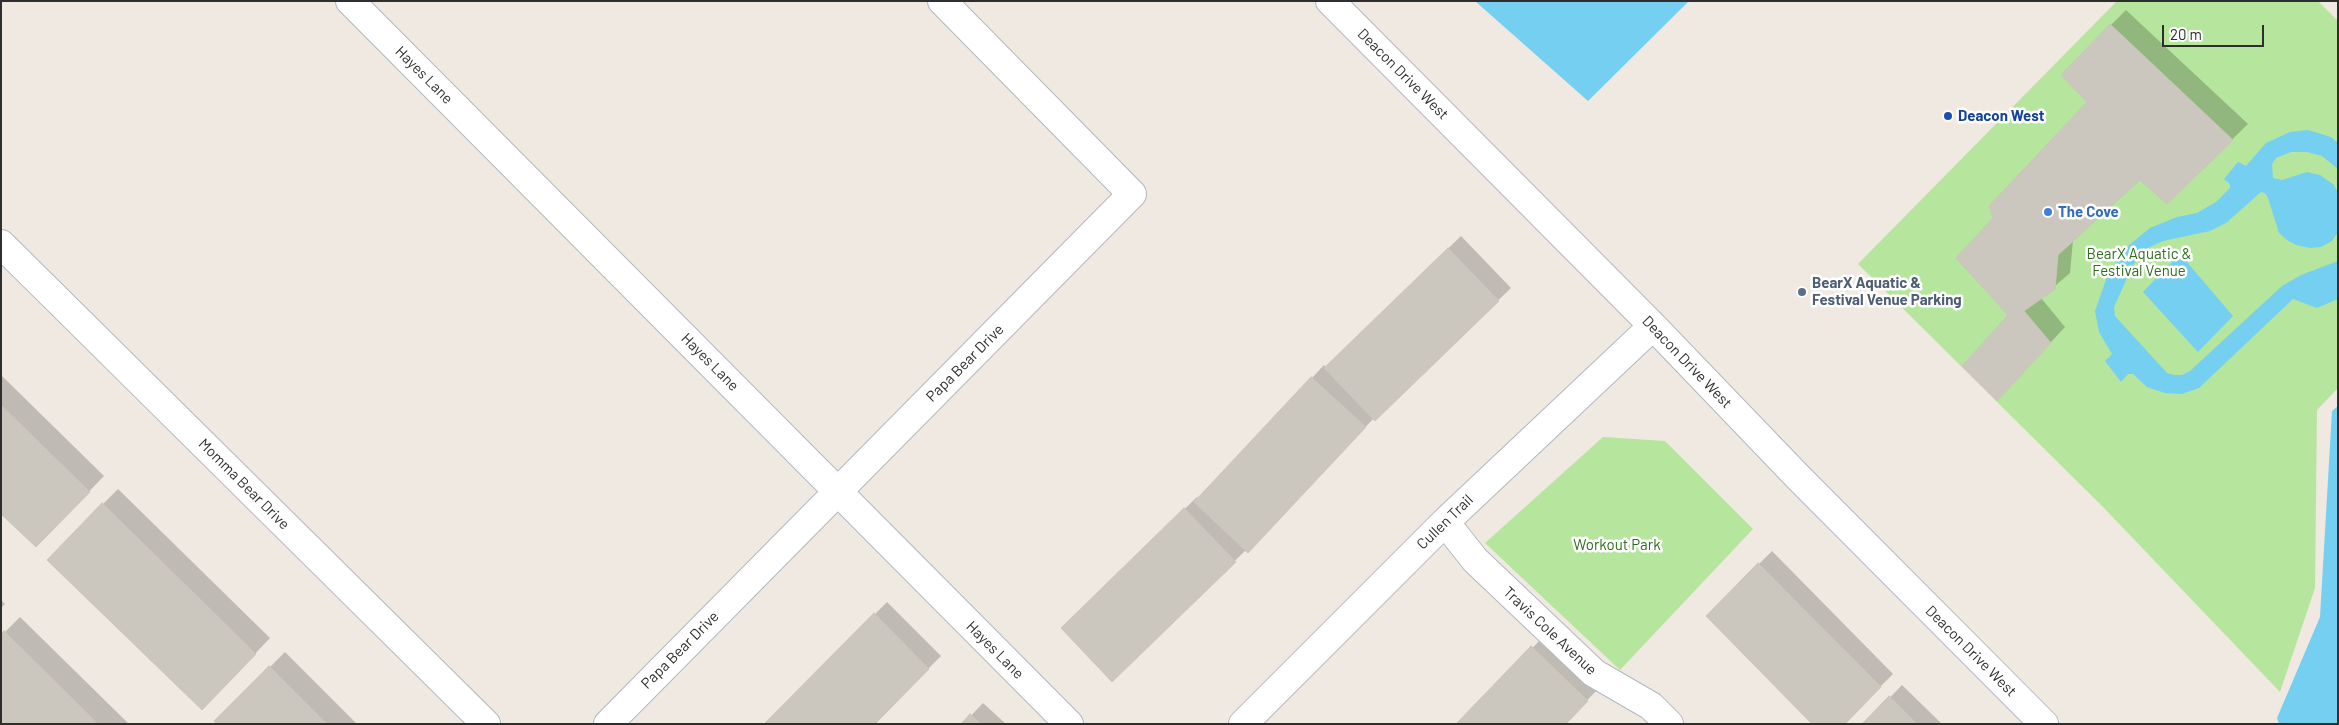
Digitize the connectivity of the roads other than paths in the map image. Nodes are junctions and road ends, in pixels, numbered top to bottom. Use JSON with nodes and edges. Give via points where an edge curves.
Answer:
{"nodes":[{"id":1,"x":350,"y":1,"type":"edge"},
{"id":2,"x":942,"y":1,"type":"edge"},
{"id":3,"x":1330,"y":1,"type":"edge"},
{"id":4,"x":1,"y":244,"type":"edge"},
{"id":5,"x":1653,"y":326,"type":"junction"},
{"id":6,"x":838,"y":491,"type":"junction"},
{"id":7,"x":1445,"y":522,"type":"junction"},
{"id":8,"x":486,"y":724,"type":"edge"},
{"id":9,"x":608,"y":724,"type":"edge"},
{"id":10,"x":1069,"y":724,"type":"edge"},
{"id":11,"x":1243,"y":724,"type":"edge"},
{"id":12,"x":1669,"y":724,"type":"edge"},
{"id":13,"x":2044,"y":724,"type":"edge"}],
"edges":[{"from":1,"to":6,"type":"street","name":"Hayes Lane"},
{"from":2,"to":6,"type":"street","name":"Papa Bear Drive","via":[[1132,194]]},
{"from":3,"to":5,"type":"street","name":"Deacon Drive West"},
{"from":4,"to":8,"type":"street","name":"Momma Bear Drive"},
{"from":5,"to":7,"type":"street","name":"Cullen Trail"},
{"from":5,"to":13,"type":"street","name":"Deacon Drive West"},
{"from":6,"to":9,"type":"street","name":"Papa Bear Drive"},
{"from":6,"to":10,"type":"street","name":"Hayes Lane"},
{"from":7,"to":11,"type":"street","name":"Cullen Trail"},
{"from":7,"to":12,"type":"street","name":"Travis Cole Avenue","via":[[1475,560],[1594,674],[1652,706]]}]}
